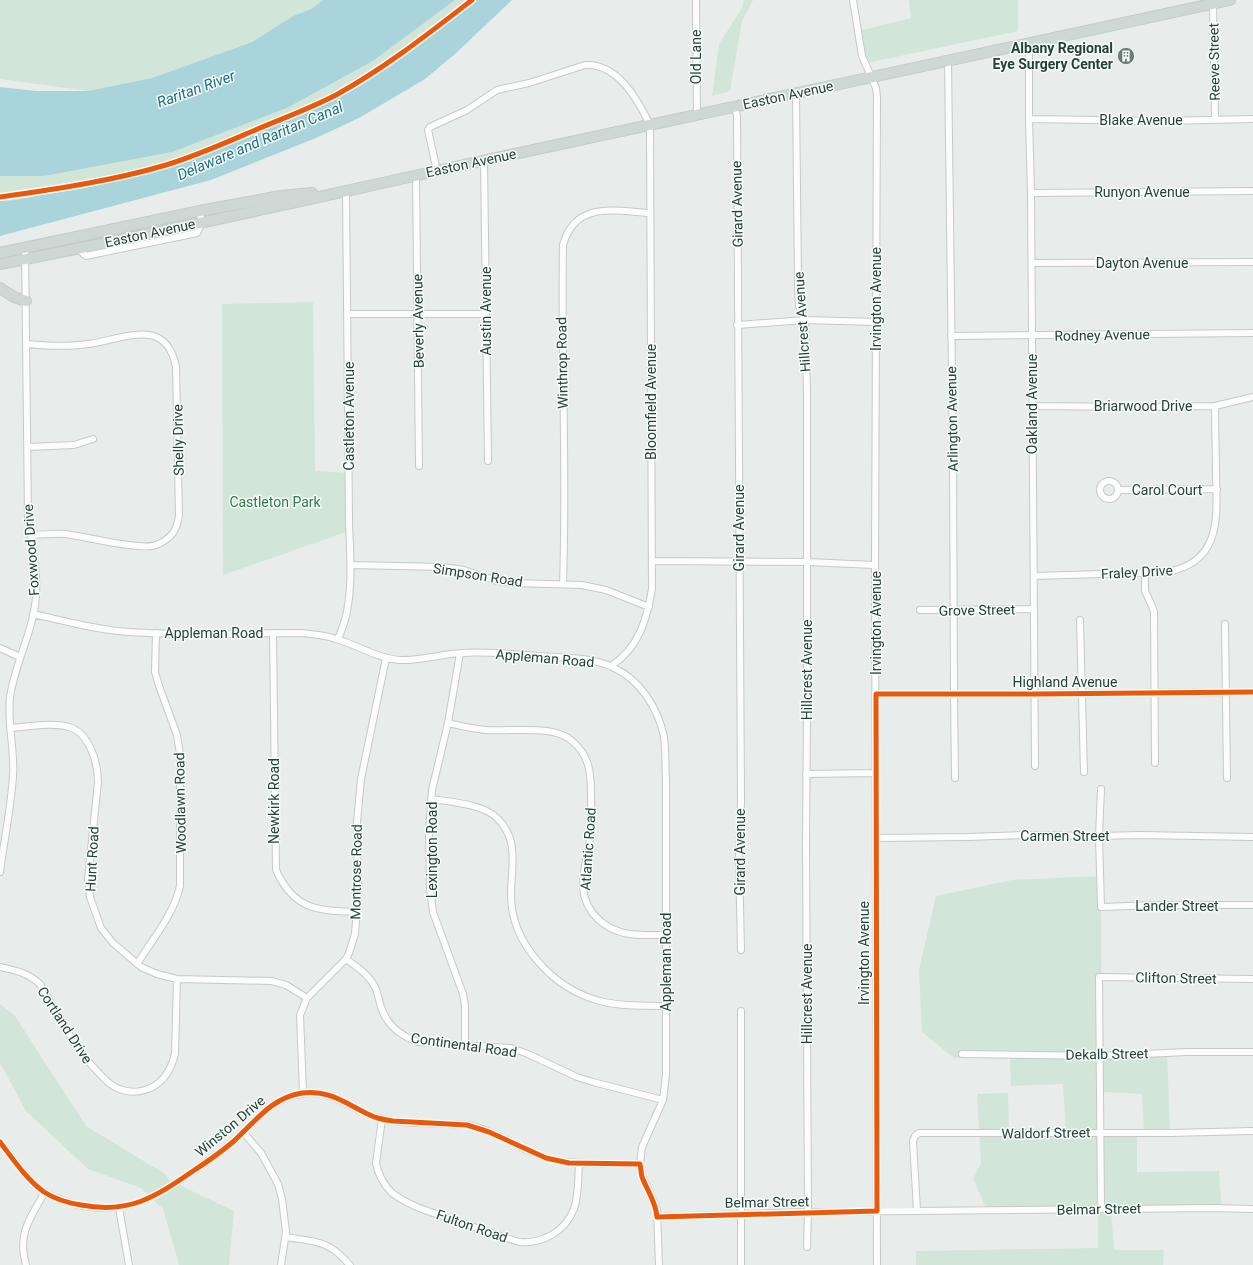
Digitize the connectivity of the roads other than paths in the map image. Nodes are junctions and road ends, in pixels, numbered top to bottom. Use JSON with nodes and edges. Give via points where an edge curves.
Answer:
{"nodes":[{"id":1,"x":696,"y":0,"type":"edge"},
{"id":2,"x":853,"y":0,"type":"edge"},
{"id":3,"x":1230,"y":0,"type":"edge"},
{"id":4,"x":1213,"y":4,"type":"junction"},
{"id":5,"x":1029,"y":43,"type":"junction"},
{"id":6,"x":948,"y":61,"type":"junction"},
{"id":7,"x":871,"y":77,"type":"junction"},
{"id":8,"x":796,"y":93,"type":"junction"},
{"id":9,"x":734,"y":106,"type":"junction"},
{"id":10,"x":697,"y":115,"type":"junction"},
{"id":11,"x":1029,"y":119,"type":"junction"},
{"id":12,"x":1253,"y":119,"type":"edge"},
{"id":13,"x":1215,"y":120,"type":"junction"},
{"id":14,"x":650,"y":125,"type":"junction"},
{"id":15,"x":484,"y":160,"type":"junction"},
{"id":16,"x":437,"y":171,"type":"junction"},
{"id":17,"x":416,"y":175,"type":"junction"},
{"id":18,"x":346,"y":190,"type":"junction"},
{"id":19,"x":1253,"y":191,"type":"edge"},
{"id":20,"x":1031,"y":193,"type":"junction"},
{"id":21,"x":200,"y":211,"type":"junction"},
{"id":22,"x":650,"y":213,"type":"junction"},
{"id":23,"x":202,"y":222,"type":"junction"},
{"id":24,"x":138,"y":224,"type":"junction"},
{"id":25,"x":137,"y":235,"type":"junction"},
{"id":26,"x":25,"y":248,"type":"junction"},
{"id":27,"x":77,"y":248,"type":"junction"},
{"id":28,"x":0,"y":253,"type":"edge"},
{"id":29,"x":26,"y":259,"type":"junction"},
{"id":30,"x":1253,"y":262,"type":"edge"},
{"id":31,"x":1032,"y":263,"type":"junction"},
{"id":32,"x":0,"y":264,"type":"edge"},
{"id":33,"x":0,"y":288,"type":"edge"},
{"id":34,"x":26,"y":300,"type":"junction"},
{"id":35,"x":348,"y":314,"type":"junction"},
{"id":36,"x":418,"y":314,"type":"junction"},
{"id":37,"x":485,"y":314,"type":"junction"},
{"id":38,"x":805,"y":320,"type":"junction"},
{"id":39,"x":876,"y":322,"type":"junction"},
{"id":40,"x":737,"y":325,"type":"junction"},
{"id":41,"x":1253,"y":333,"type":"edge"},
{"id":42,"x":951,"y":336,"type":"junction"},
{"id":43,"x":1032,"y":336,"type":"junction"},
{"id":44,"x":27,"y":344,"type":"junction"},
{"id":45,"x":1253,"y":397,"type":"edge"},
{"id":46,"x":1032,"y":406,"type":"junction"},
{"id":47,"x":1215,"y":406,"type":"junction"},
{"id":48,"x":93,"y":438,"type":"dead end"},
{"id":49,"x":28,"y":447,"type":"junction"},
{"id":50,"x":488,"y":461,"type":"dead end"},
{"id":51,"x":419,"y":466,"type":"dead end"},
{"id":52,"x":1217,"y":489,"type":"junction"},
{"id":53,"x":1118,"y":490,"type":"dead end"},
{"id":54,"x":31,"y":535,"type":"junction"},
{"id":55,"x":652,"y":561,"type":"junction"},
{"id":56,"x":739,"y":562,"type":"junction"},
{"id":57,"x":807,"y":562,"type":"junction"},
{"id":58,"x":351,"y":565,"type":"junction"},
{"id":59,"x":876,"y":565,"type":"junction"},
{"id":60,"x":1145,"y":572,"type":"junction"},
{"id":61,"x":1034,"y":576,"type":"junction"},
{"id":62,"x":563,"y":584,"type":"junction"},
{"id":63,"x":649,"y":607,"type":"junction"},
{"id":64,"x":1034,"y":609,"type":"junction"},
{"id":65,"x":920,"y":610,"type":"dead end"},
{"id":66,"x":954,"y":610,"type":"junction"},
{"id":67,"x":33,"y":614,"type":"junction"},
{"id":68,"x":1080,"y":620,"type":"dead end"},
{"id":69,"x":1225,"y":624,"type":"dead end"},
{"id":70,"x":272,"y":633,"type":"junction"},
{"id":71,"x":156,"y":634,"type":"junction"},
{"id":72,"x":338,"y":639,"type":"junction"},
{"id":73,"x":0,"y":648,"type":"edge"},
{"id":74,"x":460,"y":653,"type":"junction"},
{"id":75,"x":20,"y":657,"type":"junction"},
{"id":76,"x":386,"y":658,"type":"junction"},
{"id":77,"x":611,"y":666,"type":"junction"},
{"id":78,"x":1253,"y":692,"type":"edge"},
{"id":79,"x":1154,"y":693,"type":"junction"},
{"id":80,"x":1226,"y":693,"type":"junction"},
{"id":81,"x":876,"y":694,"type":"junction"},
{"id":82,"x":954,"y":694,"type":"junction"},
{"id":83,"x":1035,"y":694,"type":"junction"},
{"id":84,"x":1082,"y":694,"type":"junction"},
{"id":85,"x":448,"y":723,"type":"junction"},
{"id":86,"x":10,"y":728,"type":"junction"},
{"id":87,"x":1155,"y":763,"type":"dead end"},
{"id":88,"x":1035,"y":766,"type":"dead end"},
{"id":89,"x":1084,"y":772,"type":"dead end"},
{"id":90,"x":876,"y":773,"type":"junction"},
{"id":91,"x":806,"y":774,"type":"junction"},
{"id":92,"x":955,"y":778,"type":"dead end"},
{"id":93,"x":1227,"y":778,"type":"dead end"},
{"id":94,"x":1101,"y":789,"type":"dead end"},
{"id":95,"x":431,"y":798,"type":"junction"},
{"id":96,"x":1099,"y":836,"type":"junction"},
{"id":97,"x":1253,"y":837,"type":"edge"},
{"id":98,"x":876,"y":838,"type":"junction"},
{"id":99,"x":0,"y":872,"type":"edge"},
{"id":100,"x":1253,"y":905,"type":"edge"},
{"id":101,"x":356,"y":912,"type":"junction"},
{"id":102,"x":666,"y":935,"type":"junction"},
{"id":103,"x":741,"y":950,"type":"dead end"},
{"id":104,"x":346,"y":959,"type":"junction"},
{"id":105,"x":137,"y":964,"type":"junction"},
{"id":106,"x":0,"y":967,"type":"edge"},
{"id":107,"x":177,"y":979,"type":"junction"},
{"id":108,"x":1253,"y":979,"type":"edge"},
{"id":109,"x":307,"y":998,"type":"junction"},
{"id":110,"x":666,"y":1006,"type":"junction"},
{"id":111,"x":741,"y":1010,"type":"dead end"},
{"id":112,"x":465,"y":1044,"type":"junction"},
{"id":113,"x":1253,"y":1052,"type":"edge"},
{"id":114,"x":962,"y":1054,"type":"dead end"},
{"id":115,"x":1100,"y":1056,"type":"junction"},
{"id":116,"x":303,"y":1093,"type":"junction"},
{"id":117,"x":664,"y":1100,"type":"junction"},
{"id":118,"x":382,"y":1119,"type":"junction"},
{"id":119,"x":1253,"y":1131,"type":"edge"},
{"id":120,"x":243,"y":1132,"type":"junction"},
{"id":121,"x":1101,"y":1132,"type":"junction"},
{"id":122,"x":0,"y":1142,"type":"edge"},
{"id":123,"x":579,"y":1163,"type":"junction"},
{"id":124,"x":640,"y":1164,"type":"junction"},
{"id":125,"x":46,"y":1192,"type":"junction"},
{"id":126,"x":119,"y":1208,"type":"junction"},
{"id":127,"x":1101,"y":1209,"type":"junction"},
{"id":128,"x":1253,"y":1209,"type":"edge"},
{"id":129,"x":877,"y":1211,"type":"junction"},
{"id":130,"x":916,"y":1211,"type":"junction"},
{"id":131,"x":808,"y":1212,"type":"junction"},
{"id":132,"x":741,"y":1214,"type":"junction"},
{"id":133,"x":657,"y":1217,"type":"junction"},
{"id":134,"x":286,"y":1237,"type":"junction"},
{"id":135,"x":807,"y":1247,"type":"dead end"},
{"id":136,"x":26,"y":1265,"type":"edge"},
{"id":137,"x":129,"y":1265,"type":"edge"},
{"id":138,"x":281,"y":1265,"type":"edge"},
{"id":139,"x":350,"y":1265,"type":"edge"},
{"id":140,"x":659,"y":1265,"type":"edge"},
{"id":141,"x":741,"y":1265,"type":"edge"},
{"id":142,"x":877,"y":1265,"type":"edge"}],
"edges":[{"from":1,"to":10,"type":"street","name":"Old Lane"},
{"from":2,"to":7,"type":"street","name":"Irvington Avenue","via":[[862,56]]},
{"from":3,"to":4,"type":"main road","name":"Easton Avenue"},
{"from":4,"to":5,"type":"main road","name":"Easton Avenue"},
{"from":4,"to":13,"type":"street","name":"Reeve Street"},
{"from":5,"to":6,"type":"main road","name":"Easton Avenue"},
{"from":5,"to":11,"type":"street","name":"Oakland Avenue"},
{"from":6,"to":7,"type":"main road","name":"Easton Avenue"},
{"from":6,"to":42,"type":"street","name":"Arlington Avenue"},
{"from":7,"to":8,"type":"main road","name":"Easton Avenue"},
{"from":7,"to":39,"type":"street","name":"Irvington Avenue","via":[[877,97]]},
{"from":8,"to":9,"type":"main road","name":"Easton Avenue"},
{"from":8,"to":38,"type":"street","name":"Hillcrest Avenue","via":[[798,284],[799,306]]},
{"from":9,"to":10,"type":"main road","name":"Easton Avenue"},
{"from":9,"to":40,"type":"street","name":"Girard Avenue","via":[[738,233]]},
{"from":10,"to":14,"type":"main road","name":"Easton Avenue"},
{"from":11,"to":13,"type":"street","name":"Blake Avenue"},
{"from":11,"to":20,"type":"street","name":"Oakland Avenue"},
{"from":12,"to":13,"type":"street","name":"Blake Avenue"},
{"from":14,"to":15,"type":"main road","name":"Easton Avenue"},
{"from":14,"to":16,"type":"street","via":[[628,87],[617,76],[605,68],[586,65],[530,83],[497,90],[467,110],[430,127],[428,130]]},
{"from":14,"to":22,"type":"street","name":"Bloomfield Avenue"},
{"from":15,"to":16,"type":"main road","name":"Easton Avenue"},
{"from":15,"to":37,"type":"street","name":"Austin Avenue"},
{"from":16,"to":17,"type":"main road","name":"Easton Avenue"},
{"from":17,"to":18,"type":"main road","name":"Easton Avenue"},
{"from":17,"to":36,"type":"street","name":"Beverly Avenue"},
{"from":18,"to":21,"type":"main road","name":"Easton Avenue","via":[[281,196]]},
{"from":18,"to":23,"type":"main road","name":"Easton Avenue"},
{"from":18,"to":35,"type":"street","name":"Castleton Avenue"},
{"from":19,"to":20,"type":"street","name":"Runyon Avenue"},
{"from":20,"to":31,"type":"street","name":"Oakland Avenue"},
{"from":21,"to":23,"type":"street"},
{"from":21,"to":24,"type":"main road","name":"Easton Avenue"},
{"from":22,"to":55,"type":"street","name":"Bloomfield Avenue"},
{"from":22,"to":62,"type":"street","name":"Winthrop Road","via":[[607,210],[588,213],[574,223],[563,245]]},
{"from":23,"to":25,"type":"main road","name":"Easton Avenue"},
{"from":23,"to":27,"type":"street","via":[[197,233],[86,256]]},
{"from":24,"to":25,"type":"street"},
{"from":24,"to":26,"type":"main road","name":"Easton Avenue"},
{"from":25,"to":27,"type":"main road","name":"Easton Avenue"},
{"from":26,"to":28,"type":"main road","name":"Easton Avenue"},
{"from":26,"to":29,"type":"street","name":"Foxwood Drive"},
{"from":27,"to":29,"type":"main road","name":"Easton Avenue"},
{"from":29,"to":32,"type":"main road","name":"Easton Avenue"},
{"from":29,"to":34,"type":"street","name":"Foxwood Drive"},
{"from":30,"to":31,"type":"street","name":"Dayton Avenue"},
{"from":31,"to":43,"type":"street","name":"Oakland Avenue"},
{"from":33,"to":34,"type":"main road","via":[[14,297]]},
{"from":34,"to":44,"type":"street","name":"Foxwood Drive"},
{"from":35,"to":36,"type":"street"},
{"from":35,"to":58,"type":"street","name":"Castleton Avenue"},
{"from":36,"to":37,"type":"street"},
{"from":36,"to":51,"type":"street","name":"Beverly Avenue"},
{"from":37,"to":50,"type":"street","name":"Austin Avenue"},
{"from":38,"to":39,"type":"street"},
{"from":38,"to":40,"type":"street"},
{"from":38,"to":57,"type":"street","name":"Hillcrest Avenue"},
{"from":39,"to":59,"type":"street","name":"Irvington Avenue"},
{"from":40,"to":56,"type":"street","name":"Girard Avenue"},
{"from":41,"to":43,"type":"street","name":"Rodney Avenue"},
{"from":42,"to":43,"type":"street","name":"Rodney Avenue"},
{"from":42,"to":66,"type":"street","name":"Arlington Avenue"},
{"from":43,"to":46,"type":"street","name":"Oakland Avenue"},
{"from":44,"to":49,"type":"street","name":"Foxwood Drive"},
{"from":44,"to":54,"type":"street","name":"Shelly Drive","via":[[88,344],[144,334],[161,339],[169,347],[176,367],[179,508],[176,530],[155,546],[145,547],[63,534]]},
{"from":45,"to":47,"type":"street","name":"Briarwood Drive"},
{"from":46,"to":47,"type":"street","name":"Briarwood Drive"},
{"from":46,"to":61,"type":"street","name":"Oakland Avenue"},
{"from":47,"to":52,"type":"street","name":"Fraley Drive"},
{"from":48,"to":49,"type":"street","via":[[74,446]]},
{"from":49,"to":54,"type":"street","name":"Foxwood Drive","via":[[28,516]]},
{"from":52,"to":53,"type":"street","name":"Carol Court"},
{"from":52,"to":60,"type":"street","name":"Fraley Drive","via":[[1215,528],[1209,544],[1200,557],[1178,570]]},
{"from":54,"to":67,"type":"street","name":"Foxwood Drive","via":[[36,588]]},
{"from":55,"to":56,"type":"street"},
{"from":55,"to":63,"type":"street","name":"Bloomfield Avenue"},
{"from":56,"to":57,"type":"street"},
{"from":56,"to":103,"type":"street","name":"Girard Avenue"},
{"from":57,"to":59,"type":"street"},
{"from":57,"to":91,"type":"street","name":"Hillcrest Avenue"},
{"from":58,"to":62,"type":"street","name":"Simpson Road","via":[[443,567],[464,570],[497,581]]},
{"from":58,"to":72,"type":"street","name":"Castleton Avenue","via":[[346,617]]},
{"from":59,"to":81,"type":"street","name":"Irvington Avenue"},
{"from":60,"to":61,"type":"street","name":"Fraley Drive"},
{"from":60,"to":79,"type":"street","via":[[1145,591],[1154,612]]},
{"from":61,"to":64,"type":"street","name":"Oakland Avenue"},
{"from":62,"to":63,"type":"street","name":"Simpson Road","via":[[606,590]]},
{"from":63,"to":77,"type":"street","name":"Bloomfield Avenue","via":[[631,648],[622,659]]},
{"from":64,"to":66,"type":"street","name":"Grove Street"},
{"from":64,"to":83,"type":"street","name":"Oakland Avenue"},
{"from":65,"to":66,"type":"street","name":"Grove Street"},
{"from":66,"to":82,"type":"street","name":"Arlington Avenue"},
{"from":67,"to":71,"type":"street","name":"Appleman Road","via":[[83,626]]},
{"from":67,"to":75,"type":"street","name":"Foxwood Drive"},
{"from":68,"to":84,"type":"street"},
{"from":69,"to":80,"type":"street"},
{"from":70,"to":71,"type":"street","name":"Appleman Road"},
{"from":70,"to":72,"type":"street","name":"Appleman Road","via":[[301,633]]},
{"from":70,"to":101,"type":"street","name":"Newkirk Road","via":[[276,869],[282,882],[302,904],[324,911]]},
{"from":71,"to":105,"type":"street","name":"Woodlawn Road","via":[[156,672],[177,735],[180,754],[180,886],[170,912]]},
{"from":72,"to":76,"type":"street","name":"Appleman Road"},
{"from":73,"to":75,"type":"street"},
{"from":74,"to":76,"type":"street","name":"Appleman Road","via":[[401,660]]},
{"from":74,"to":77,"type":"street","name":"Appleman Road","via":[[571,658]]},
{"from":74,"to":85,"type":"street","name":"Lexington Road"},
{"from":75,"to":86,"type":"street","name":"Foxwood Drive","via":[[10,698]]},
{"from":76,"to":101,"type":"street","name":"Montrose Road","via":[[361,778],[357,822]]},
{"from":77,"to":102,"type":"street","name":"Appleman Road","via":[[636,683],[648,698],[664,738]]},
{"from":78,"to":80,"type":"street","name":"Highland Avenue"},
{"from":79,"to":80,"type":"street","name":"Highland Avenue"},
{"from":79,"to":84,"type":"street","name":"Highland Avenue"},
{"from":79,"to":87,"type":"street"},
{"from":80,"to":93,"type":"street"},
{"from":81,"to":82,"type":"street","name":"Highland Avenue"},
{"from":81,"to":90,"type":"street","name":"Irvington Avenue"},
{"from":82,"to":83,"type":"street","name":"Highland Avenue"},
{"from":82,"to":92,"type":"street","name":"Arlington Avenue"},
{"from":83,"to":84,"type":"street","name":"Highland Avenue"},
{"from":83,"to":88,"type":"street","name":"Oakland Avenue"},
{"from":84,"to":89,"type":"street"},
{"from":85,"to":95,"type":"street","name":"Lexington Road"},
{"from":85,"to":102,"type":"street","name":"Atlantic Road","via":[[474,729],[550,731],[572,740],[588,761],[591,774],[591,837],[583,880],[586,901],[593,914],[610,929],[633,934]]},
{"from":86,"to":99,"type":"street","name":"Foxwood Drive","via":[[13,776]]},
{"from":86,"to":105,"type":"street","name":"Hunt Road","via":[[54,725],[69,727],[85,739],[93,752],[98,782],[88,879],[90,897],[101,928],[118,949]]},
{"from":90,"to":91,"type":"street"},
{"from":90,"to":98,"type":"street","name":"Irvington Avenue"},
{"from":91,"to":131,"type":"street","name":"Hillcrest Avenue"},
{"from":94,"to":96,"type":"street"},
{"from":95,"to":110,"type":"street","via":[[478,807],[493,815],[504,826],[511,838],[510,896],[519,933],[528,949],[550,974],[580,994],[600,1001],[612,1004]]},
{"from":95,"to":112,"type":"street","name":"Lexington Road","via":[[429,831],[432,906],[463,994]]},
{"from":96,"to":97,"type":"street","name":"Carmen Street"},
{"from":96,"to":98,"type":"street","name":"Carmen Street"},
{"from":96,"to":100,"type":"street","name":"Lander Street","via":[[1101,907]]},
{"from":98,"to":129,"type":"street","name":"Irvington Avenue"},
{"from":101,"to":104,"type":"street","name":"Montrose Road","via":[[355,934]]},
{"from":102,"to":110,"type":"street","name":"Appleman Road"},
{"from":104,"to":109,"type":"street","name":"Montrose Road"},
{"from":104,"to":112,"type":"street","name":"Continental Road","via":[[366,975],[375,987],[384,1015],[400,1034],[418,1042]]},
{"from":105,"to":107,"type":"street","name":"Hunt Road","via":[[157,974]]},
{"from":106,"to":107,"type":"street","name":"Cortland Drive","via":[[24,973],[40,984],[82,1055],[115,1087],[129,1092],[150,1088],[164,1078],[172,1066],[175,1054]]},
{"from":107,"to":109,"type":"street","name":"Hunt Road","via":[[272,981],[286,985]]},
{"from":108,"to":115,"type":"street","name":"Clifton Street","via":[[1100,977]]},
{"from":109,"to":116,"type":"street","name":"Montrose Road","via":[[300,1015]]},
{"from":110,"to":117,"type":"street","name":"Appleman Road"},
{"from":111,"to":132,"type":"street"},
{"from":112,"to":117,"type":"street","name":"Continental Road","via":[[511,1048],[577,1077]]},
{"from":113,"to":115,"type":"street","name":"Dekalb Street"},
{"from":114,"to":115,"type":"street","name":"Dekalb Street"},
{"from":115,"to":121,"type":"street"},
{"from":116,"to":118,"type":"street","name":"Winston Drive","via":[[327,1094]]},
{"from":116,"to":120,"type":"street","name":"Winston Drive","via":[[284,1098],[271,1106]]},
{"from":117,"to":124,"type":"street","name":"Appleman Road","via":[[642,1147]]},
{"from":118,"to":123,"type":"street","name":"Winston Drive","via":[[467,1125],[489,1132],[546,1158]]},
{"from":118,"to":123,"type":"street","name":"Fulton Road","via":[[376,1164],[383,1182],[391,1192],[412,1205],[519,1242],[543,1239],[556,1233],[568,1220],[574,1209]]},
{"from":119,"to":121,"type":"street","name":"Waldorf Street"},
{"from":120,"to":126,"type":"street","name":"Winston Drive","via":[[168,1188],[145,1200]]},
{"from":120,"to":134,"type":"street","via":[[262,1154],[278,1184]]},
{"from":121,"to":127,"type":"street"},
{"from":121,"to":130,"type":"street","name":"Waldorf Street","via":[[919,1133],[913,1141]]},
{"from":122,"to":125,"type":"street","name":"Winston Drive","via":[[26,1175]]},
{"from":123,"to":124,"type":"street","name":"Winston Drive"},
{"from":124,"to":133,"type":"street"},
{"from":125,"to":126,"type":"street","name":"Winston Drive","via":[[72,1204]]},
{"from":125,"to":136,"type":"street","via":[[24,1233],[22,1253]]},
{"from":126,"to":137,"type":"street"},
{"from":127,"to":128,"type":"street","name":"Belmar Street"},
{"from":127,"to":130,"type":"street","name":"Belmar Street"},
{"from":129,"to":130,"type":"street","name":"Belmar Street"},
{"from":129,"to":131,"type":"street","name":"Belmar Street"},
{"from":129,"to":142,"type":"street","name":"Irvington Avenue"},
{"from":131,"to":132,"type":"street","name":"Belmar Street"},
{"from":131,"to":135,"type":"street","name":"Hillcrest Avenue"},
{"from":132,"to":133,"type":"street","name":"Belmar Street"},
{"from":132,"to":141,"type":"street"},
{"from":133,"to":140,"type":"street"},
{"from":134,"to":138,"type":"street"},
{"from":134,"to":139,"type":"street","via":[[334,1249]]}]}
